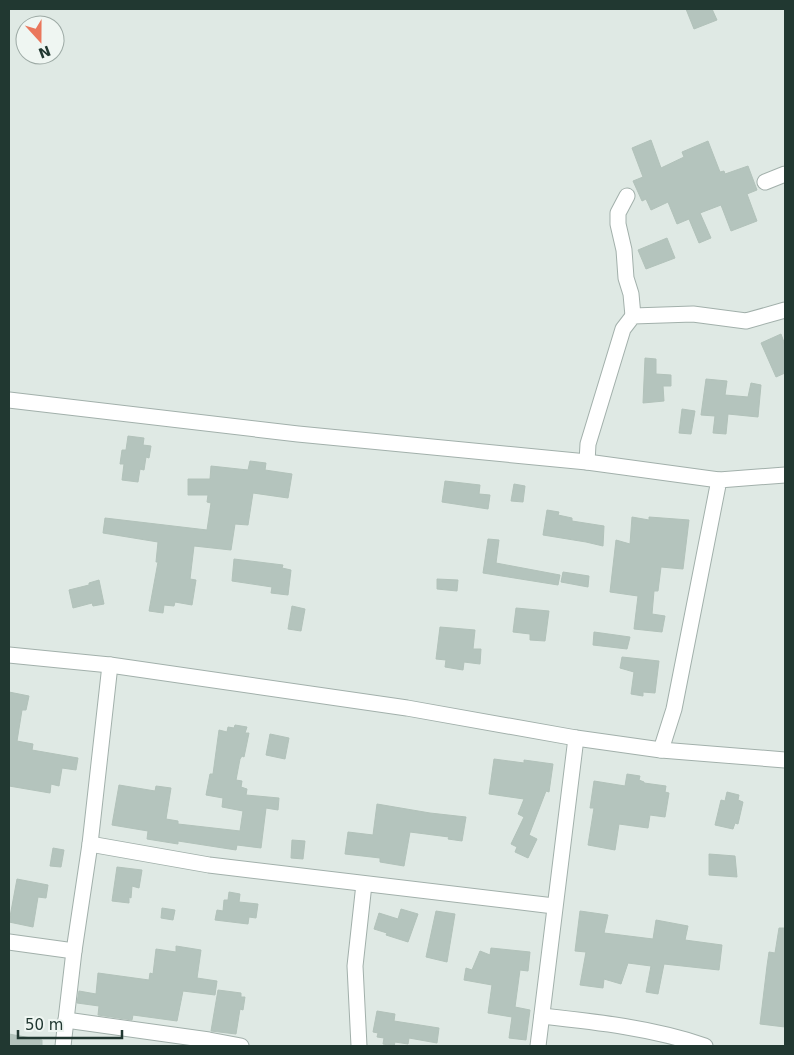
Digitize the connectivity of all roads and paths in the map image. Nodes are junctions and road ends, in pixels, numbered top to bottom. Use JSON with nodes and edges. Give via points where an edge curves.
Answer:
{"nodes":[{"id":1,"x":785,"y":174,"type":"edge"},
{"id":2,"x":765,"y":182,"type":"dead end"},
{"id":3,"x":627,"y":196,"type":"dead end"},
{"id":4,"x":785,"y":310,"type":"edge"},
{"id":5,"x":633,"y":316,"type":"junction"},
{"id":6,"x":9,"y":400,"type":"edge"},
{"id":7,"x":587,"y":462,"type":"junction"},
{"id":8,"x":785,"y":475,"type":"edge"},
{"id":9,"x":719,"y":480,"type":"junction"},
{"id":10,"x":9,"y":655,"type":"edge"},
{"id":11,"x":110,"y":665,"type":"junction"},
{"id":12,"x":576,"y":738,"type":"junction"},
{"id":13,"x":661,"y":750,"type":"junction"},
{"id":14,"x":785,"y":760,"type":"edge"},
{"id":15,"x":90,"y":844,"type":"junction"},
{"id":16,"x":364,"y":884,"type":"junction"},
{"id":17,"x":554,"y":906,"type":"junction"},
{"id":18,"x":9,"y":942,"type":"edge"},
{"id":19,"x":74,"y":950,"type":"junction"},
{"id":20,"x":542,"y":1016,"type":"junction"},
{"id":21,"x":66,"y":1020,"type":"junction"},
{"id":22,"x":63,"y":1046,"type":"edge"},
{"id":23,"x":241,"y":1046,"type":"edge"},
{"id":24,"x":359,"y":1046,"type":"edge"},
{"id":25,"x":538,"y":1046,"type":"edge"},
{"id":26,"x":705,"y":1046,"type":"edge"}],
"edges":[{"from":1,"to":2,"type":"street"},
{"from":3,"to":5,"type":"street","via":[[618,214],[618,224]]},
{"from":4,"to":5,"type":"street","via":[[746,321],[694,314]]},
{"from":5,"to":7,"type":"street","via":[[622,329],[588,444]]},
{"from":6,"to":7,"type":"street","via":[[298,434]]},
{"from":7,"to":9,"type":"street"},
{"from":8,"to":9,"type":"street"},
{"from":9,"to":13,"type":"street","via":[[674,709]]},
{"from":10,"to":11,"type":"street"},
{"from":11,"to":12,"type":"street","via":[[407,708]]},
{"from":11,"to":15,"type":"street"},
{"from":12,"to":13,"type":"street"},
{"from":12,"to":17,"type":"street"},
{"from":13,"to":14,"type":"street"},
{"from":15,"to":16,"type":"street","via":[[209,865]]},
{"from":15,"to":19,"type":"street"},
{"from":16,"to":17,"type":"street"},
{"from":16,"to":24,"type":"street","via":[[355,966]]},
{"from":17,"to":20,"type":"street"},
{"from":18,"to":19,"type":"street"},
{"from":19,"to":21,"type":"street"},
{"from":20,"to":25,"type":"street"},
{"from":20,"to":26,"type":"street","via":[[613,1023]]},
{"from":21,"to":22,"type":"street"},
{"from":21,"to":23,"type":"street"}]}
